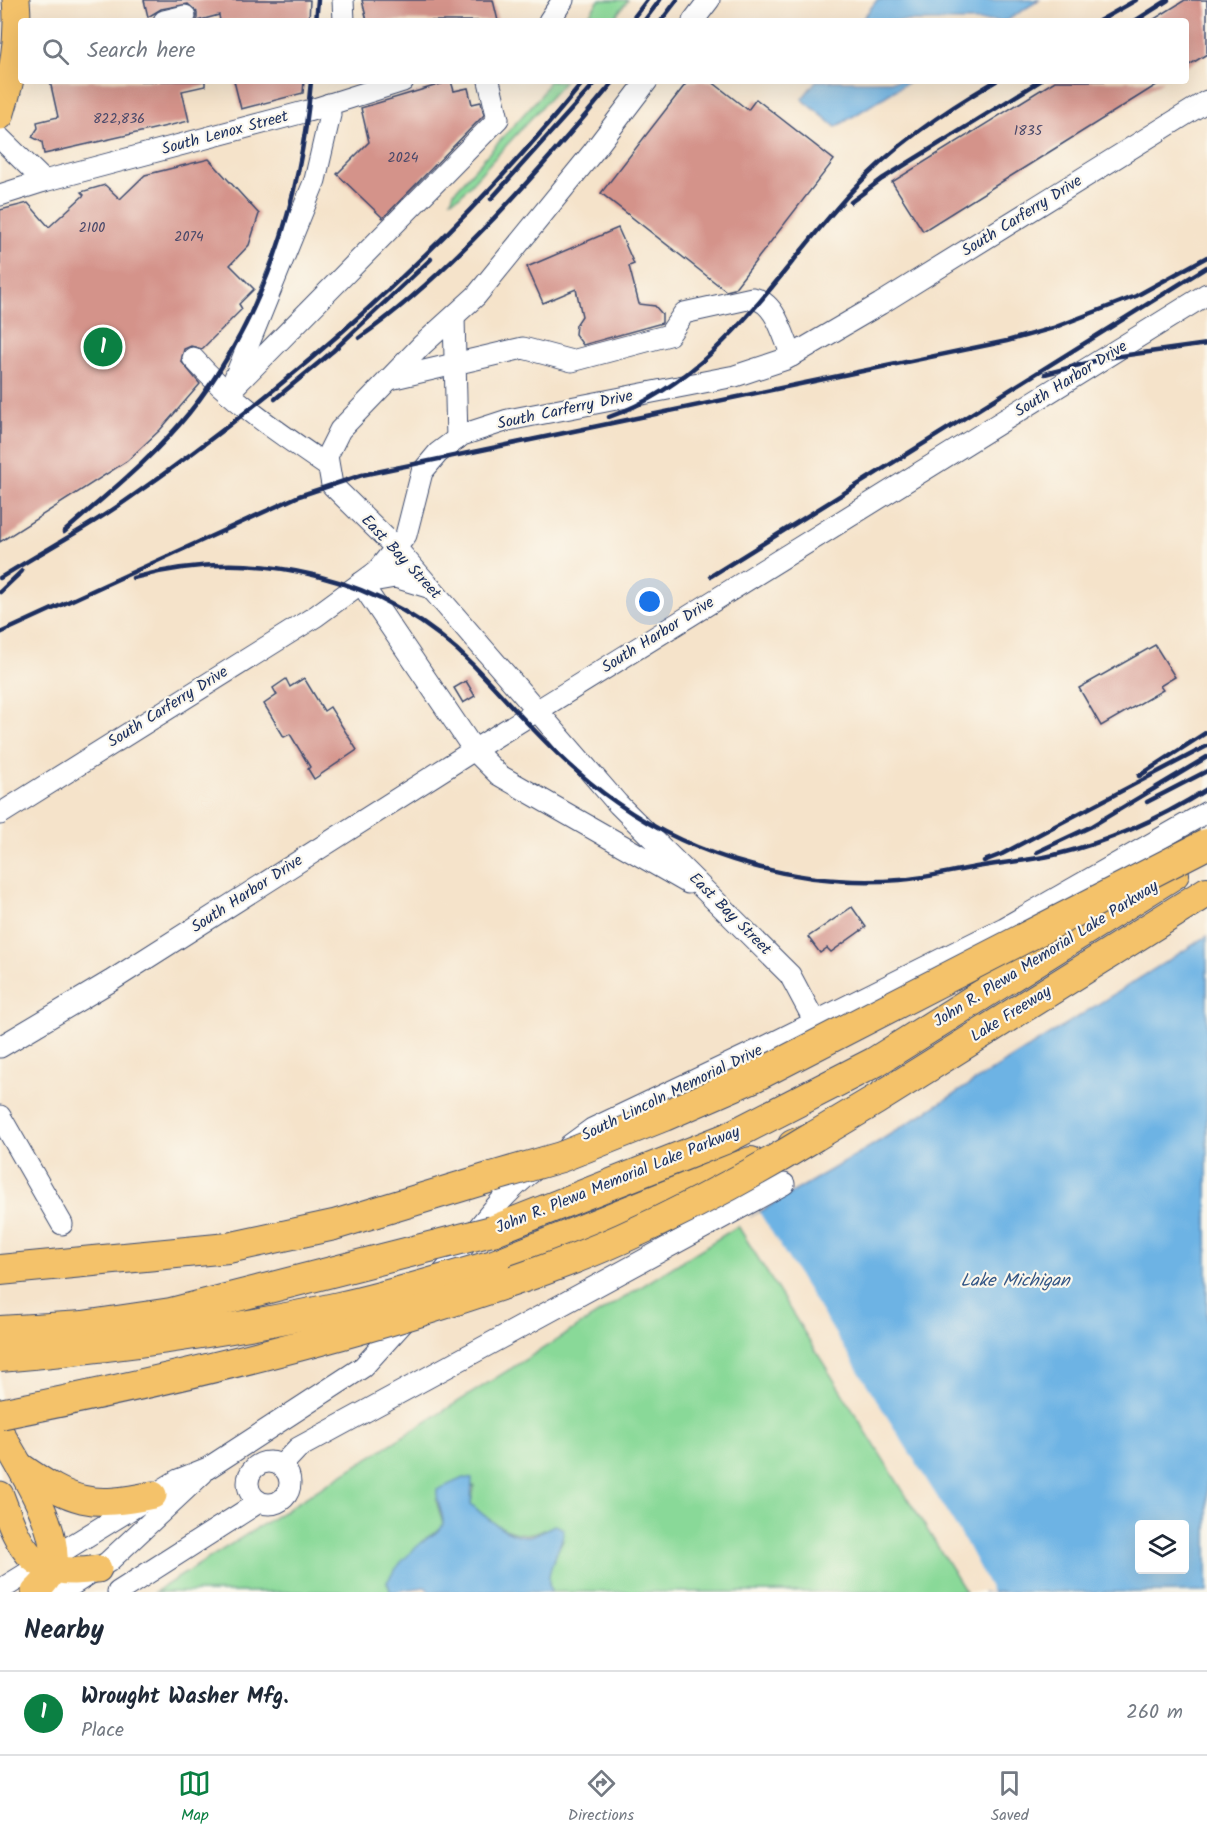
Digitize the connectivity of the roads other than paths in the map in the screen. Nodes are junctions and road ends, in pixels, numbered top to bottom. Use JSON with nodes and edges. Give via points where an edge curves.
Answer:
{"nodes":[{"id":1,"x":16,"y":0,"type":"edge"},
{"id":2,"x":343,"y":0,"type":"edge"},
{"id":3,"x":563,"y":0,"type":"edge"},
{"id":4,"x":709,"y":0,"type":"edge"},
{"id":5,"x":185,"y":16,"type":"dead end"},
{"id":6,"x":177,"y":18,"type":"edge"},
{"id":7,"x":344,"y":18,"type":"edge"},
{"id":8,"x":551,"y":18,"type":"edge"},
{"id":9,"x":695,"y":18,"type":"edge"},
{"id":10,"x":18,"y":19,"type":"edge"},
{"id":11,"x":18,"y":33,"type":"edge"},
{"id":12,"x":12,"y":57,"type":"edge"},
{"id":13,"x":383,"y":84,"type":"edge"},
{"id":14,"x":490,"y":84,"type":"edge"},
{"id":15,"x":645,"y":84,"type":"edge"},
{"id":16,"x":349,"y":89,"type":"edge"},
{"id":17,"x":1207,"y":101,"type":"edge"},
{"id":18,"x":329,"y":104,"type":"junction"},
{"id":19,"x":0,"y":116,"type":"edge"},
{"id":20,"x":0,"y":138,"type":"edge"},
{"id":21,"x":44,"y":180,"type":"junction"},
{"id":22,"x":0,"y":195,"type":"edge"},
{"id":23,"x":1205,"y":297,"type":"edge"},
{"id":24,"x":454,"y":317,"type":"junction"},
{"id":25,"x":792,"y":356,"type":"junction"},
{"id":26,"x":193,"y":358,"type":"dead end"},
{"id":27,"x":454,"y":364,"type":"junction"},
{"id":28,"x":389,"y":379,"type":"junction"},
{"id":29,"x":228,"y":393,"type":"junction"},
{"id":30,"x":457,"y":439,"type":"junction"},
{"id":31,"x":327,"y":465,"type":"junction"},
{"id":32,"x":397,"y":549,"type":"junction"},
{"id":33,"x":361,"y":583,"type":"junction"},
{"id":34,"x":431,"y":589,"type":"junction"},
{"id":35,"x":536,"y":712,"type":"junction"},
{"id":36,"x":474,"y":750,"type":"junction"},
{"id":37,"x":1207,"y":812,"type":"edge"},
{"id":38,"x":0,"y":814,"type":"edge"},
{"id":39,"x":1207,"y":844,"type":"edge"},
{"id":40,"x":1207,"y":854,"type":"edge"},
{"id":41,"x":1207,"y":892,"type":"edge"},
{"id":42,"x":720,"y":902,"type":"junction"},
{"id":43,"x":815,"y":1022,"type":"junction"},
{"id":44,"x":0,"y":1047,"type":"edge"},
{"id":45,"x":0,"y":1116,"type":"edge"},
{"id":46,"x":815,"y":1136,"type":"junction"},
{"id":47,"x":784,"y":1184,"type":"dead end"},
{"id":48,"x":62,"y":1224,"type":"dead end"},
{"id":49,"x":0,"y":1270,"type":"edge"},
{"id":50,"x":0,"y":1332,"type":"edge"},
{"id":51,"x":0,"y":1357,"type":"edge"},
{"id":52,"x":0,"y":1414,"type":"edge"},
{"id":53,"x":0,"y":1432,"type":"edge"},
{"id":54,"x":248,"y":1442,"type":"junction"},
{"id":55,"x":17,"y":1464,"type":"junction"},
{"id":56,"x":270,"y":1465,"type":"junction"},
{"id":57,"x":208,"y":1468,"type":"junction"},
{"id":58,"x":0,"y":1495,"type":"edge"},
{"id":59,"x":153,"y":1495,"type":"junction"},
{"id":60,"x":259,"y":1502,"type":"junction"},
{"id":61,"x":98,"y":1569,"type":"joint"},
{"id":62,"x":52,"y":1571,"type":"edge"},
{"id":63,"x":0,"y":1590,"type":"edge"},
{"id":64,"x":35,"y":1592,"type":"edge"},
{"id":65,"x":118,"y":1592,"type":"edge"}],
"edges":[{"from":1,"to":10,"type":"main road"},
{"from":2,"to":7,"type":"street"},
{"from":3,"to":8,"type":"street"},
{"from":4,"to":9,"type":"street"},
{"from":5,"to":6,"type":"street"},
{"from":11,"to":12,"type":"main road"},
{"from":12,"to":19,"type":"main road"},
{"from":13,"to":16,"type":"street","name":"South Lenox Street"},
{"from":14,"to":29,"type":"street","via":[[498,119]]},
{"from":15,"to":24,"type":"street","via":[[503,264]]},
{"from":16,"to":18,"type":"street","name":"South Lenox Street"},
{"from":17,"to":25,"type":"street","name":"South Carferry Drive"},
{"from":18,"to":21,"type":"street","name":"South Lenox Street"},
{"from":18,"to":29,"type":"street","via":[[315,180]]},
{"from":20,"to":21,"type":"street"},
{"from":21,"to":22,"type":"street","name":"South Lenox Street"},
{"from":23,"to":35,"type":"street","name":"South Harbor Drive"},
{"from":24,"to":27,"type":"street"},
{"from":24,"to":28,"type":"street"},
{"from":25,"to":27,"type":"street","via":[[770,306],[762,299],[752,298],[684,313],[669,335],[572,361],[523,348]]},
{"from":25,"to":30,"type":"street","name":"South Carferry Drive","via":[[735,376],[508,420]]},
{"from":26,"to":29,"type":"street"},
{"from":27,"to":28,"type":"street"},
{"from":27,"to":30,"type":"street"},
{"from":28,"to":31,"type":"street","via":[[340,430],[330,445]]},
{"from":29,"to":31,"type":"street","via":[[268,426]]},
{"from":30,"to":32,"type":"street","name":"South Carferry Drive","via":[[422,472],[406,535]]},
{"from":31,"to":32,"type":"street","name":"East Bay Street","via":[[332,485]]},
{"from":32,"to":33,"type":"street","name":"South Carferry Drive"},
{"from":32,"to":34,"type":"street","name":"East Bay Street"},
{"from":33,"to":34,"type":"street","via":[[395,577]]},
{"from":33,"to":36,"type":"street"},
{"from":33,"to":38,"type":"street","name":"South Carferry Drive","via":[[316,616]]},
{"from":34,"to":35,"type":"street","name":"East Bay Street"},
{"from":35,"to":36,"type":"street","name":"South Harbor Drive"},
{"from":35,"to":42,"type":"street","name":"East Bay Street","via":[[618,804]]},
{"from":36,"to":42,"type":"street","via":[[521,789],[610,836]]},
{"from":36,"to":44,"type":"street","name":"South Harbor Drive","via":[[111,981]]},
{"from":37,"to":43,"type":"street","name":"South Lincoln Memorial Drive","via":[[1004,928]]},
{"from":39,"to":49,"type":"highway","bridge":true,"via":[[756,1076],[561,1157],[334,1225],[228,1248]]},
{"from":40,"to":50,"type":"highway","name":"John R. Plewa Memorial Lake Parkway","bridge":true,"via":[[875,1062],[725,1139],[492,1231],[171,1313],[83,1326]]},
{"from":41,"to":46,"type":"highway","name":"Lake Freeway"},
{"from":42,"to":43,"type":"street","name":"East Bay Street","via":[[790,975]]},
{"from":43,"to":54,"type":"street","name":"South Lincoln Memorial Drive","via":[[592,1129],[520,1181],[392,1338],[363,1367]]},
{"from":45,"to":48,"type":"street"},
{"from":46,"to":51,"type":"highway","name":"John R. Plewa Memorial Lake Parkway","bridge":true,"via":[[494,1265],[340,1307],[184,1337]]},
{"from":46,"to":52,"type":"highway","bridge":true,"via":[[735,1184],[621,1239],[505,1285],[329,1340],[127,1389]]},
{"from":47,"to":56,"type":"street"},
{"from":53,"to":55,"type":"main road"},
{"from":54,"to":56,"type":"street"},
{"from":54,"to":57,"type":"street","name":"South Lincoln Memorial Drive"},
{"from":55,"to":59,"type":"main road","via":[[47,1485],[84,1500],[113,1503]]},
{"from":55,"to":62,"type":"main road","via":[[46,1521]]},
{"from":56,"to":60,"type":"street","via":[[248,1479],[250,1492]]},
{"from":56,"to":60,"type":"street","via":[[286,1471],[290,1484],[285,1497],[273,1504]]},
{"from":57,"to":59,"type":"street","name":"South Lincoln Memorial Drive"},
{"from":57,"to":61,"type":"street","name":"South Lincoln Memorial Drive"},
{"from":58,"to":62,"type":"main road","via":[[16,1538]]},
{"from":59,"to":62,"type":"street","name":"South Lincoln Memorial Drive"},
{"from":60,"to":65,"type":"street"},
{"from":61,"to":62,"type":"main road"},
{"from":62,"to":63,"type":"street","name":"South Lincoln Memorial Drive"},
{"from":62,"to":64,"type":"main road"}]}
